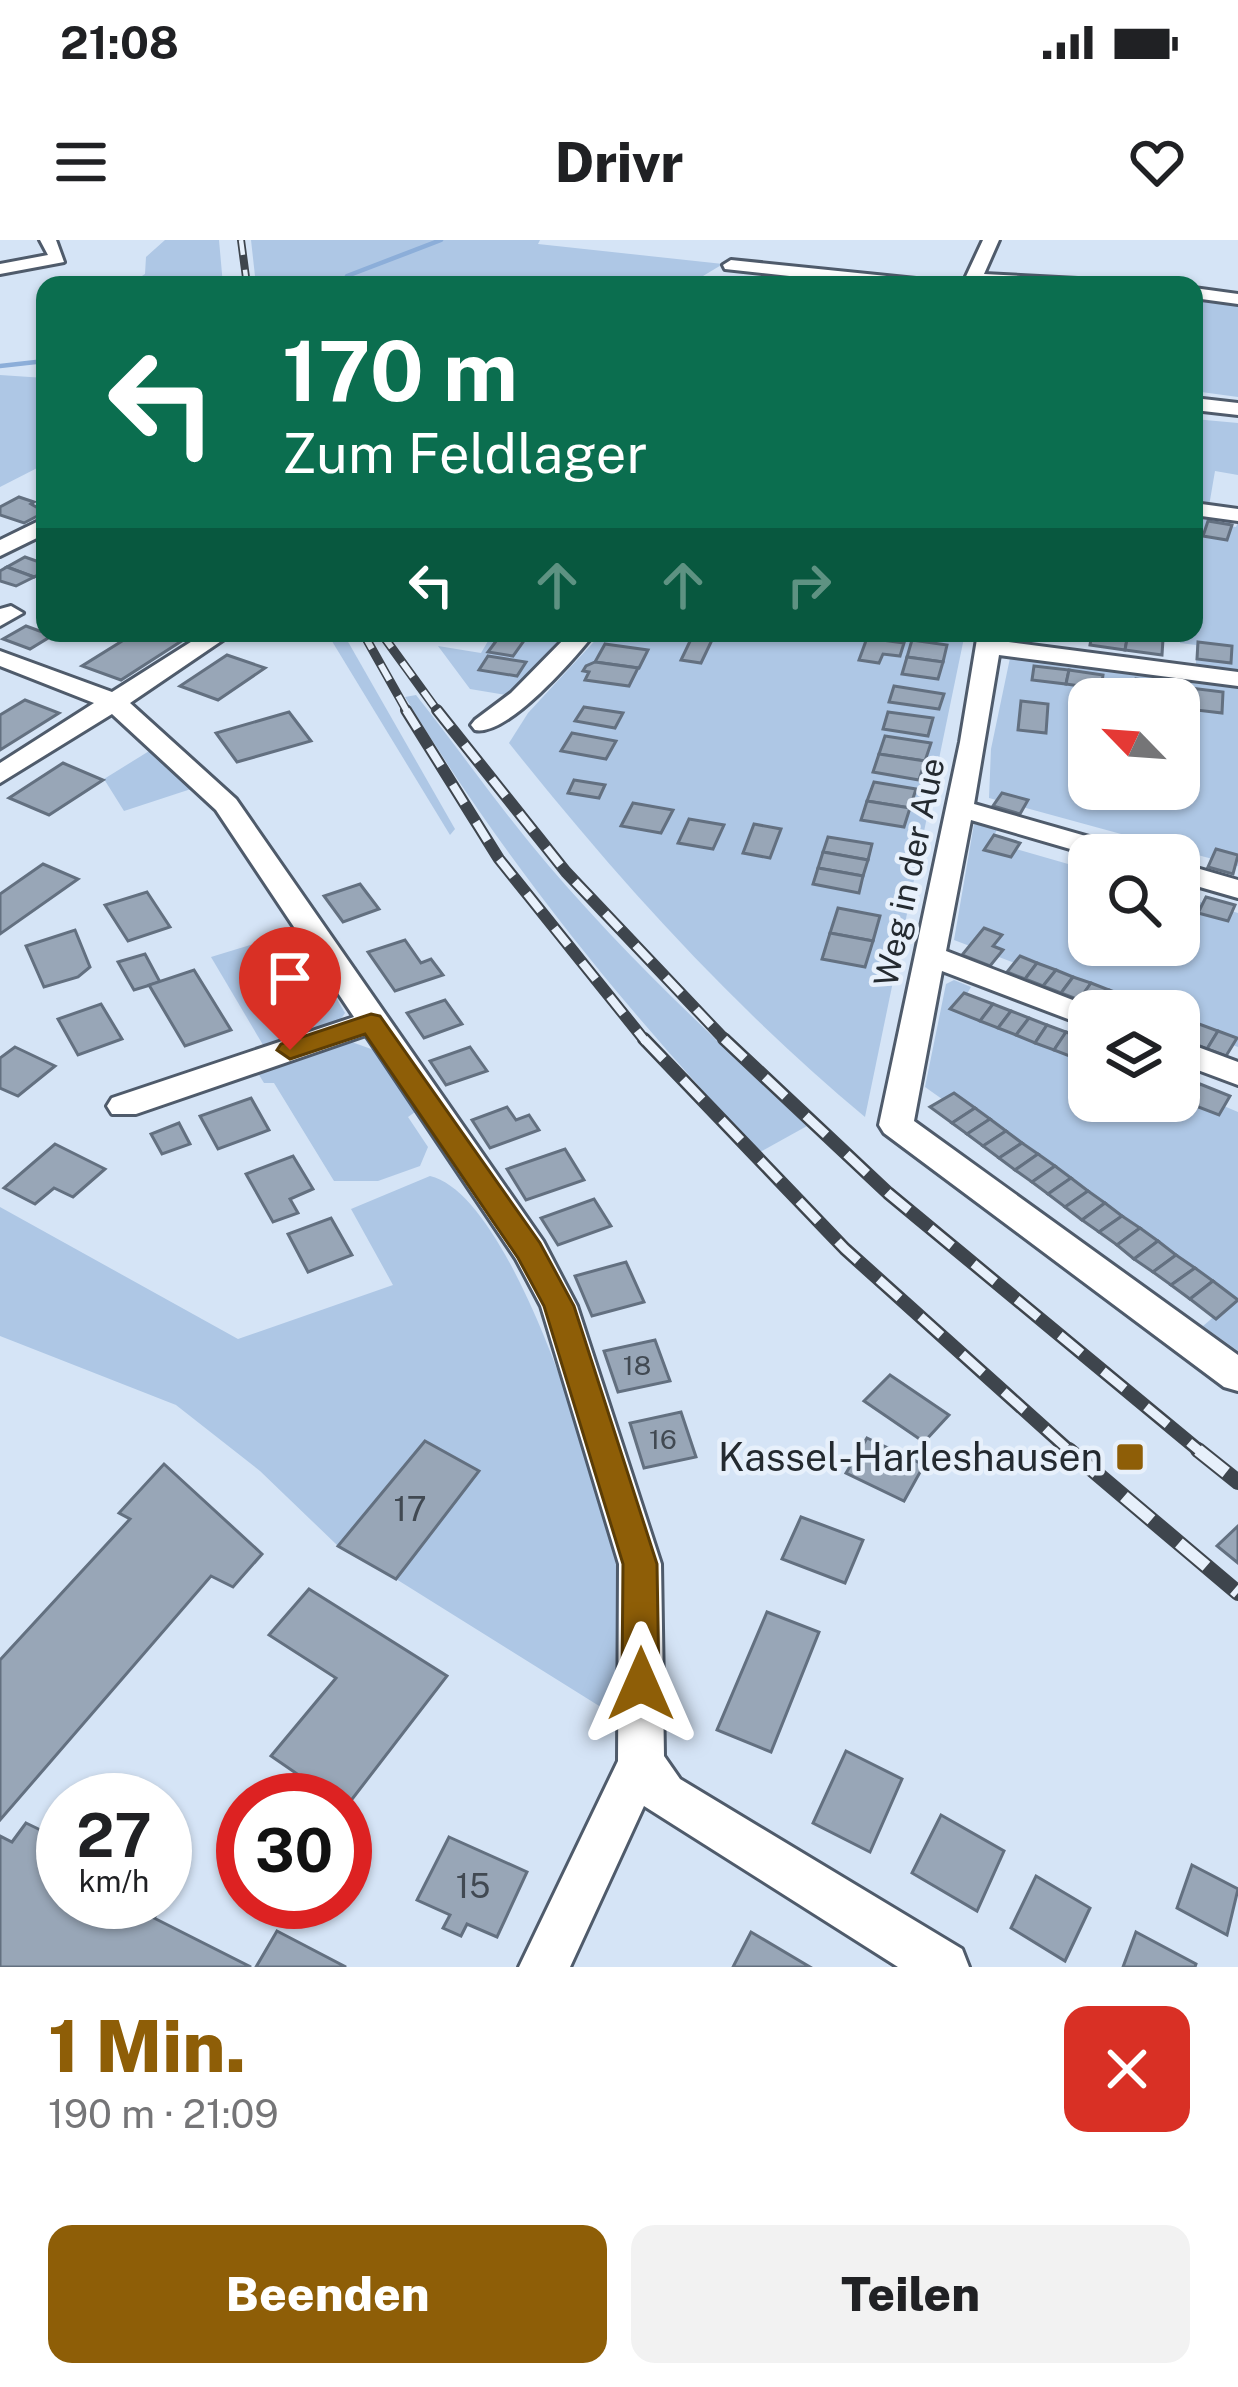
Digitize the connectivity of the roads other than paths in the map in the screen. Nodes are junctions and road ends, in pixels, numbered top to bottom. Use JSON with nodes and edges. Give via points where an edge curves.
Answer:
{"nodes":[{"id":1,"x":47,"y":240,"type":"edge"},
{"id":2,"x":968,"y":240,"type":"edge"},
{"id":3,"x":990,"y":241,"type":"edge"},
{"id":4,"x":731,"y":265,"type":"dead end"},
{"id":5,"x":0,"y":269,"type":"edge"},
{"id":6,"x":800,"y":276,"type":"edge"},
{"id":7,"x":975,"y":276,"type":"edge"},
{"id":8,"x":1203,"y":294,"type":"edge"},
{"id":9,"x":1238,"y":299,"type":"edge"},
{"id":10,"x":1203,"y":405,"type":"edge"},
{"id":11,"x":1238,"y":410,"type":"edge"},
{"id":12,"x":1203,"y":509,"type":"edge"},
{"id":13,"x":1238,"y":515,"type":"edge"},
{"id":14,"x":36,"y":530,"type":"edge"},
{"id":15,"x":0,"y":549,"type":"edge"},
{"id":16,"x":207,"y":642,"type":"edge"},
{"id":17,"x":575,"y":642,"type":"edge"},
{"id":18,"x":990,"y":642,"type":"edge"},
{"id":19,"x":1003,"y":642,"type":"edge"},
{"id":20,"x":0,"y":658,"type":"edge"},
{"id":21,"x":1238,"y":679,"type":"edge"},
{"id":22,"x":115,"y":702,"type":"junction"},
{"id":23,"x":484,"y":725,"type":"dead end"},
{"id":24,"x":0,"y":775,"type":"edge"},
{"id":25,"x":960,"y":808,"type":"junction"},
{"id":26,"x":1068,"y":840,"type":"edge"},
{"id":27,"x":1200,"y":878,"type":"edge"},
{"id":28,"x":1238,"y":890,"type":"edge"},
{"id":29,"x":929,"y":955,"type":"junction"},
{"id":30,"x":1068,"y":1009,"type":"edge"},
{"id":31,"x":371,"y":1022,"type":"junction"},
{"id":32,"x":1200,"y":1059,"type":"edge"},
{"id":33,"x":1238,"y":1074,"type":"edge"},
{"id":34,"x":124,"y":1106,"type":"dead end"},
{"id":35,"x":1238,"y":1376,"type":"edge"},
{"id":36,"x":641,"y":1763,"type":"junction"},
{"id":37,"x":544,"y":1967,"type":"edge"},
{"id":38,"x":944,"y":1967,"type":"edge"}],
"edges":[{"from":1,"to":5,"type":"street","via":[[58,258]]},
{"from":2,"to":3,"type":"street"},
{"from":3,"to":7,"type":"street"},
{"from":4,"to":6,"type":"street"},
{"from":8,"to":9,"type":"street"},
{"from":10,"to":11,"type":"street"},
{"from":12,"to":13,"type":"street"},
{"from":14,"to":15,"type":"street"},
{"from":16,"to":22,"type":"street"},
{"from":17,"to":23,"type":"street"},
{"from":18,"to":25,"type":"street","name":"Weg in der Aue"},
{"from":19,"to":21,"type":"street"},
{"from":20,"to":22,"type":"street"},
{"from":22,"to":24,"type":"street"},
{"from":22,"to":31,"type":"street","via":[[226,805]]},
{"from":25,"to":26,"type":"street"},
{"from":25,"to":29,"type":"street","name":"Weg in der Aue"},
{"from":27,"to":28,"type":"street"},
{"from":29,"to":30,"type":"street"},
{"from":29,"to":35,"type":"street","name":"Weg in der Aue","via":[[896,1125]]},
{"from":31,"to":34,"type":"street"},
{"from":31,"to":36,"type":"street","via":[[530,1251],[559,1306],[640,1564]]},
{"from":32,"to":33,"type":"street"},
{"from":36,"to":37,"type":"street"},
{"from":36,"to":38,"type":"street","via":[[664,1795]]}]}
